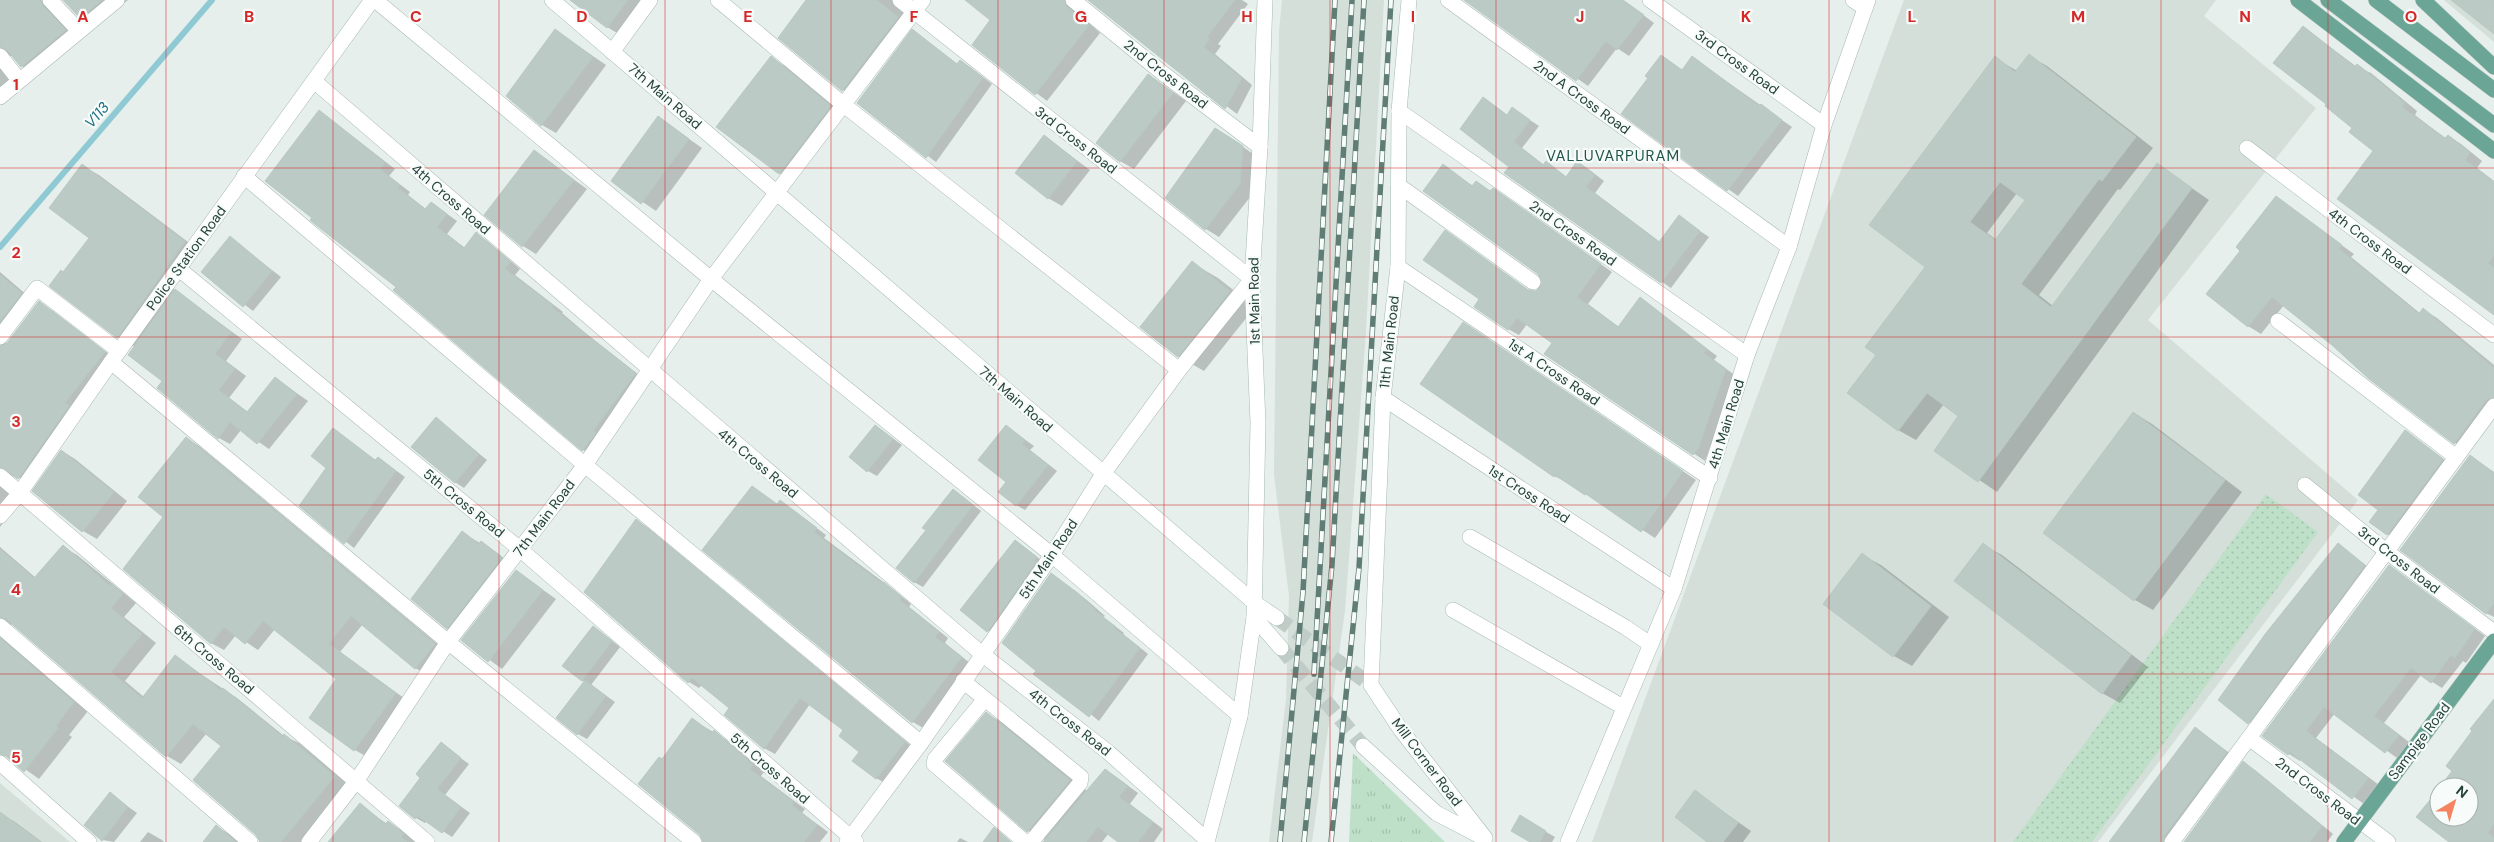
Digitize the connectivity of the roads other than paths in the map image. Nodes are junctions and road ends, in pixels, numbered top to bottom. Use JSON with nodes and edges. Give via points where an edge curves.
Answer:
{"nodes":[{"id":1,"x":50,"y":0,"type":"edge"},
{"id":2,"x":117,"y":0,"type":"edge"},
{"id":3,"x":374,"y":0,"type":"edge"},
{"id":4,"x":552,"y":0,"type":"edge"},
{"id":5,"x":650,"y":0,"type":"edge"},
{"id":6,"x":718,"y":0,"type":"edge"},
{"id":7,"x":900,"y":0,"type":"edge"},
{"id":8,"x":1073,"y":0,"type":"edge"},
{"id":9,"x":1265,"y":0,"type":"edge"},
{"id":10,"x":1408,"y":0,"type":"edge"},
{"id":11,"x":1448,"y":0,"type":"edge"},
{"id":12,"x":1650,"y":0,"type":"edge"},
{"id":13,"x":2298,"y":0,"type":"edge"},
{"id":14,"x":2328,"y":0,"type":"edge"},
{"id":15,"x":2376,"y":0,"type":"edge"},
{"id":16,"x":2423,"y":0,"type":"edge"},
{"id":17,"x":1862,"y":3,"type":"edge"},
{"id":18,"x":918,"y":6,"type":"edge"},
{"id":19,"x":79,"y":31,"type":"junction"},
{"id":20,"x":612,"y":52,"type":"junction"},
{"id":21,"x":0,"y":56,"type":"edge"},
{"id":22,"x":2494,"y":66,"type":"edge"},
{"id":23,"x":19,"y":80,"type":"junction"},
{"id":24,"x":314,"y":81,"type":"junction"},
{"id":25,"x":2494,"y":90,"type":"edge"},
{"id":26,"x":0,"y":97,"type":"edge"},
{"id":27,"x":844,"y":105,"type":"junction"},
{"id":28,"x":1399,"y":111,"type":"junction"},
{"id":29,"x":1824,"y":125,"type":"junction"},
{"id":30,"x":2494,"y":125,"type":"edge"},
{"id":31,"x":1260,"y":147,"type":"junction"},
{"id":32,"x":2247,"y":148,"type":"dead end"},
{"id":33,"x":2494,"y":151,"type":"edge"},
{"id":34,"x":244,"y":176,"type":"junction"},
{"id":35,"x":1398,"y":185,"type":"junction"},
{"id":36,"x":778,"y":193,"type":"junction"},
{"id":37,"x":1789,"y":246,"type":"junction"},
{"id":38,"x":1398,"y":267,"type":"junction"},
{"id":39,"x":179,"y":269,"type":"junction"},
{"id":40,"x":711,"y":279,"type":"junction"},
{"id":41,"x":1252,"y":279,"type":"junction"},
{"id":42,"x":1533,"y":282,"type":"dead end"},
{"id":43,"x":2278,"y":321,"type":"dead end"},
{"id":44,"x":2494,"y":335,"type":"edge"},
{"id":45,"x":0,"y":337,"type":"edge"},
{"id":46,"x":1747,"y":355,"type":"junction"},
{"id":47,"x":115,"y":357,"type":"junction"},
{"id":48,"x":1179,"y":370,"type":"junction"},
{"id":49,"x":650,"y":371,"type":"junction"},
{"id":50,"x":1383,"y":398,"type":"junction"},
{"id":51,"x":2494,"y":406,"type":"edge"},
{"id":52,"x":2456,"y":458,"type":"junction"},
{"id":53,"x":585,"y":465,"type":"junction"},
{"id":54,"x":1103,"y":474,"type":"junction"},
{"id":55,"x":0,"y":476,"type":"edge"},
{"id":56,"x":1710,"y":478,"type":"junction"},
{"id":57,"x":2305,"y":485,"type":"dead end"},
{"id":58,"x":19,"y":494,"type":"junction"},
{"id":59,"x":0,"y":516,"type":"edge"},
{"id":60,"x":1470,"y":537,"type":"dead end"},
{"id":61,"x":521,"y":550,"type":"junction"},
{"id":62,"x":2386,"y":551,"type":"junction"},
{"id":63,"x":1052,"y":555,"type":"junction"},
{"id":64,"x":1674,"y":589,"type":"junction"},
{"id":65,"x":1254,"y":610,"type":"junction"},
{"id":66,"x":1453,"y":610,"type":"dead end"},
{"id":67,"x":1276,"y":618,"type":"tunnel mouth"},
{"id":68,"x":0,"y":626,"type":"edge"},
{"id":69,"x":2494,"y":632,"type":"edge"},
{"id":70,"x":2494,"y":641,"type":"edge"},
{"id":71,"x":448,"y":642,"type":"junction"},
{"id":72,"x":1650,"y":644,"type":"junction"},
{"id":73,"x":1281,"y":648,"type":"tunnel mouth"},
{"id":74,"x":982,"y":654,"type":"junction"},
{"id":75,"x":963,"y":682,"type":"junction"},
{"id":76,"x":1371,"y":685,"type":"joint"},
{"id":77,"x":985,"y":699,"type":"junction"},
{"id":78,"x":1623,"y":707,"type":"junction"},
{"id":79,"x":1240,"y":716,"type":"junction"},
{"id":80,"x":2249,"y":738,"type":"junction"},
{"id":81,"x":921,"y":743,"type":"junction"},
{"id":82,"x":1364,"y":746,"type":"tunnel mouth"},
{"id":83,"x":0,"y":763,"type":"edge"},
{"id":84,"x":357,"y":780,"type":"junction"},
{"id":85,"x":2359,"y":822,"type":"junction"},
{"id":86,"x":1488,"y":840,"type":"edge"},
{"id":87,"x":851,"y":841,"type":"edge"},
{"id":88,"x":1207,"y":841,"type":"edge"},
{"id":89,"x":89,"y":842,"type":"edge"},
{"id":90,"x":250,"y":842,"type":"edge"},
{"id":91,"x":309,"y":842,"type":"edge"},
{"id":92,"x":428,"y":842,"type":"edge"},
{"id":93,"x":694,"y":842,"type":"edge"},
{"id":94,"x":1025,"y":842,"type":"edge"},
{"id":95,"x":1031,"y":842,"type":"edge"},
{"id":96,"x":1568,"y":842,"type":"edge"},
{"id":97,"x":2172,"y":842,"type":"edge"},
{"id":98,"x":2344,"y":842,"type":"edge"},
{"id":99,"x":2388,"y":842,"type":"edge"}],
"edges":[{"from":1,"to":19,"type":"street"},
{"from":2,"to":19,"type":"street"},
{"from":3,"to":24,"type":"street","name":"Police Station Road"},
{"from":3,"to":40,"type":"street"},
{"from":4,"to":20,"type":"street","name":"7th Main Road"},
{"from":5,"to":20,"type":"street"},
{"from":6,"to":27,"type":"street"},
{"from":7,"to":18,"type":"street","name":"3rd Cross Road"},
{"from":8,"to":31,"type":"street","name":"2nd Cross Road"},
{"from":9,"to":31,"type":"street","name":"1st Main Road"},
{"from":10,"to":28,"type":"street","name":"11th Main Road"},
{"from":11,"to":37,"type":"street","name":"2nd A Cross Road"},
{"from":12,"to":29,"type":"street","name":"3rd Cross Road"},
{"from":13,"to":33,"type":"main road"},
{"from":14,"to":30,"type":"main road"},
{"from":15,"to":25,"type":"main road"},
{"from":16,"to":22,"type":"main road"},
{"from":17,"to":29,"type":"street","name":"4th Main Road"},
{"from":18,"to":27,"type":"street"},
{"from":18,"to":41,"type":"street","name":"3rd Cross Road"},
{"from":19,"to":23,"type":"street"},
{"from":20,"to":36,"type":"street","name":"7th Main Road"},
{"from":21,"to":23,"type":"street"},
{"from":23,"to":26,"type":"street"},
{"from":24,"to":34,"type":"street","name":"Police Station Road"},
{"from":24,"to":49,"type":"street","name":"4th Cross Road"},
{"from":27,"to":36,"type":"street"},
{"from":27,"to":48,"type":"street"},
{"from":28,"to":35,"type":"street","name":"11th Main Road"},
{"from":28,"to":46,"type":"street","name":"2nd Cross Road"},
{"from":29,"to":37,"type":"street","name":"4th Main Road"},
{"from":31,"to":41,"type":"street","name":"1st Main Road"},
{"from":32,"to":44,"type":"street","name":"4th Cross Road"},
{"from":34,"to":39,"type":"street","name":"Police Station Road"},
{"from":34,"to":53,"type":"street"},
{"from":35,"to":38,"type":"street","name":"11th Main Road"},
{"from":35,"to":42,"type":"street"},
{"from":36,"to":40,"type":"street","name":"7th Main Road"},
{"from":36,"to":54,"type":"street","name":"7th Main Road"},
{"from":37,"to":46,"type":"street","name":"4th Main Road"},
{"from":38,"to":50,"type":"street","name":"11th Main Road"},
{"from":38,"to":56,"type":"street","name":"1st A Cross Road"},
{"from":39,"to":47,"type":"street","name":"Police Station Road"},
{"from":39,"to":61,"type":"street","name":"5th Cross Road"},
{"from":40,"to":49,"type":"street","name":"7th Main Road"},
{"from":40,"to":63,"type":"street"},
{"from":41,"to":48,"type":"street","name":"5th Main Road"},
{"from":41,"to":65,"type":"street","name":"1st Main Road","via":[[1258,423]]},
{"from":43,"to":52,"type":"street"},
{"from":45,"to":47,"type":"street","via":[[38,288]]},
{"from":46,"to":56,"type":"street","name":"4th Main Road"},
{"from":47,"to":58,"type":"street","name":"Police Station Road"},
{"from":47,"to":71,"type":"street"},
{"from":48,"to":54,"type":"street","name":"5th Main Road"},
{"from":49,"to":53,"type":"street","name":"7th Main Road"},
{"from":49,"to":74,"type":"street","name":"4th Cross Road"},
{"from":50,"to":64,"type":"street","name":"1st Cross Road"},
{"from":50,"to":76,"type":"street","name":"11th Main Road"},
{"from":51,"to":52,"type":"street"},
{"from":52,"to":62,"type":"street"},
{"from":53,"to":61,"type":"street","name":"7th Main Road"},
{"from":53,"to":81,"type":"street"},
{"from":54,"to":63,"type":"street","name":"5th Main Road"},
{"from":54,"to":65,"type":"street","name":"7th Main Road"},
{"from":55,"to":58,"type":"street","name":"6th Cross Road"},
{"from":56,"to":64,"type":"street","name":"4th Main Road"},
{"from":57,"to":62,"type":"street","name":"3rd Cross Road"},
{"from":58,"to":59,"type":"street","name":"Police Station Road"},
{"from":58,"to":84,"type":"street","name":"6th Cross Road"},
{"from":60,"to":72,"type":"street"},
{"from":61,"to":71,"type":"street","name":"7th Main Road"},
{"from":61,"to":87,"type":"street","name":"5th Cross Road"},
{"from":62,"to":69,"type":"street","name":"3rd Cross Road"},
{"from":62,"to":80,"type":"street"},
{"from":63,"to":74,"type":"street","name":"5th Main Road"},
{"from":63,"to":79,"type":"street"},
{"from":64,"to":72,"type":"street","name":"4th Main Road"},
{"from":65,"to":67,"type":"street"},
{"from":65,"to":73,"type":"street"},
{"from":65,"to":79,"type":"street","name":"1st Main Road"},
{"from":66,"to":78,"type":"street"},
{"from":68,"to":90,"type":"street"},
{"from":70,"to":85,"type":"main road","name":"Sampige Road"},
{"from":71,"to":84,"type":"street","name":"7th Main Road"},
{"from":71,"to":93,"type":"street"},
{"from":72,"to":78,"type":"street","name":"4th Main Road"},
{"from":74,"to":75,"type":"street","name":"5th Main Road"},
{"from":74,"to":88,"type":"street","name":"4th Cross Road","via":[[1108,752]]},
{"from":75,"to":77,"type":"street"},
{"from":75,"to":81,"type":"street","name":"5th Main Road"},
{"from":76,"to":86,"type":"street","name":"Mill Corner Road","via":[[1401,730]]},
{"from":77,"to":94,"type":"street","via":[[934,764]]},
{"from":77,"to":95,"type":"street","via":[[1081,777],[1080,783]]},
{"from":78,"to":96,"type":"street","name":"4th Main Road"},
{"from":79,"to":88,"type":"street","name":"1st Main Road"},
{"from":80,"to":85,"type":"street","name":"2nd Cross Road"},
{"from":80,"to":97,"type":"street"},
{"from":81,"to":87,"type":"street","name":"5th Main Road"},
{"from":82,"to":86,"type":"street","name":"Mill Corner Road","via":[[1436,813]]},
{"from":83,"to":89,"type":"street"},
{"from":84,"to":91,"type":"street","name":"7th Main Road"},
{"from":84,"to":92,"type":"street","name":"6th Cross Road"},
{"from":85,"to":98,"type":"main road","name":"Sampige Road"},
{"from":85,"to":99,"type":"street","name":"2nd Cross Road"}]}
